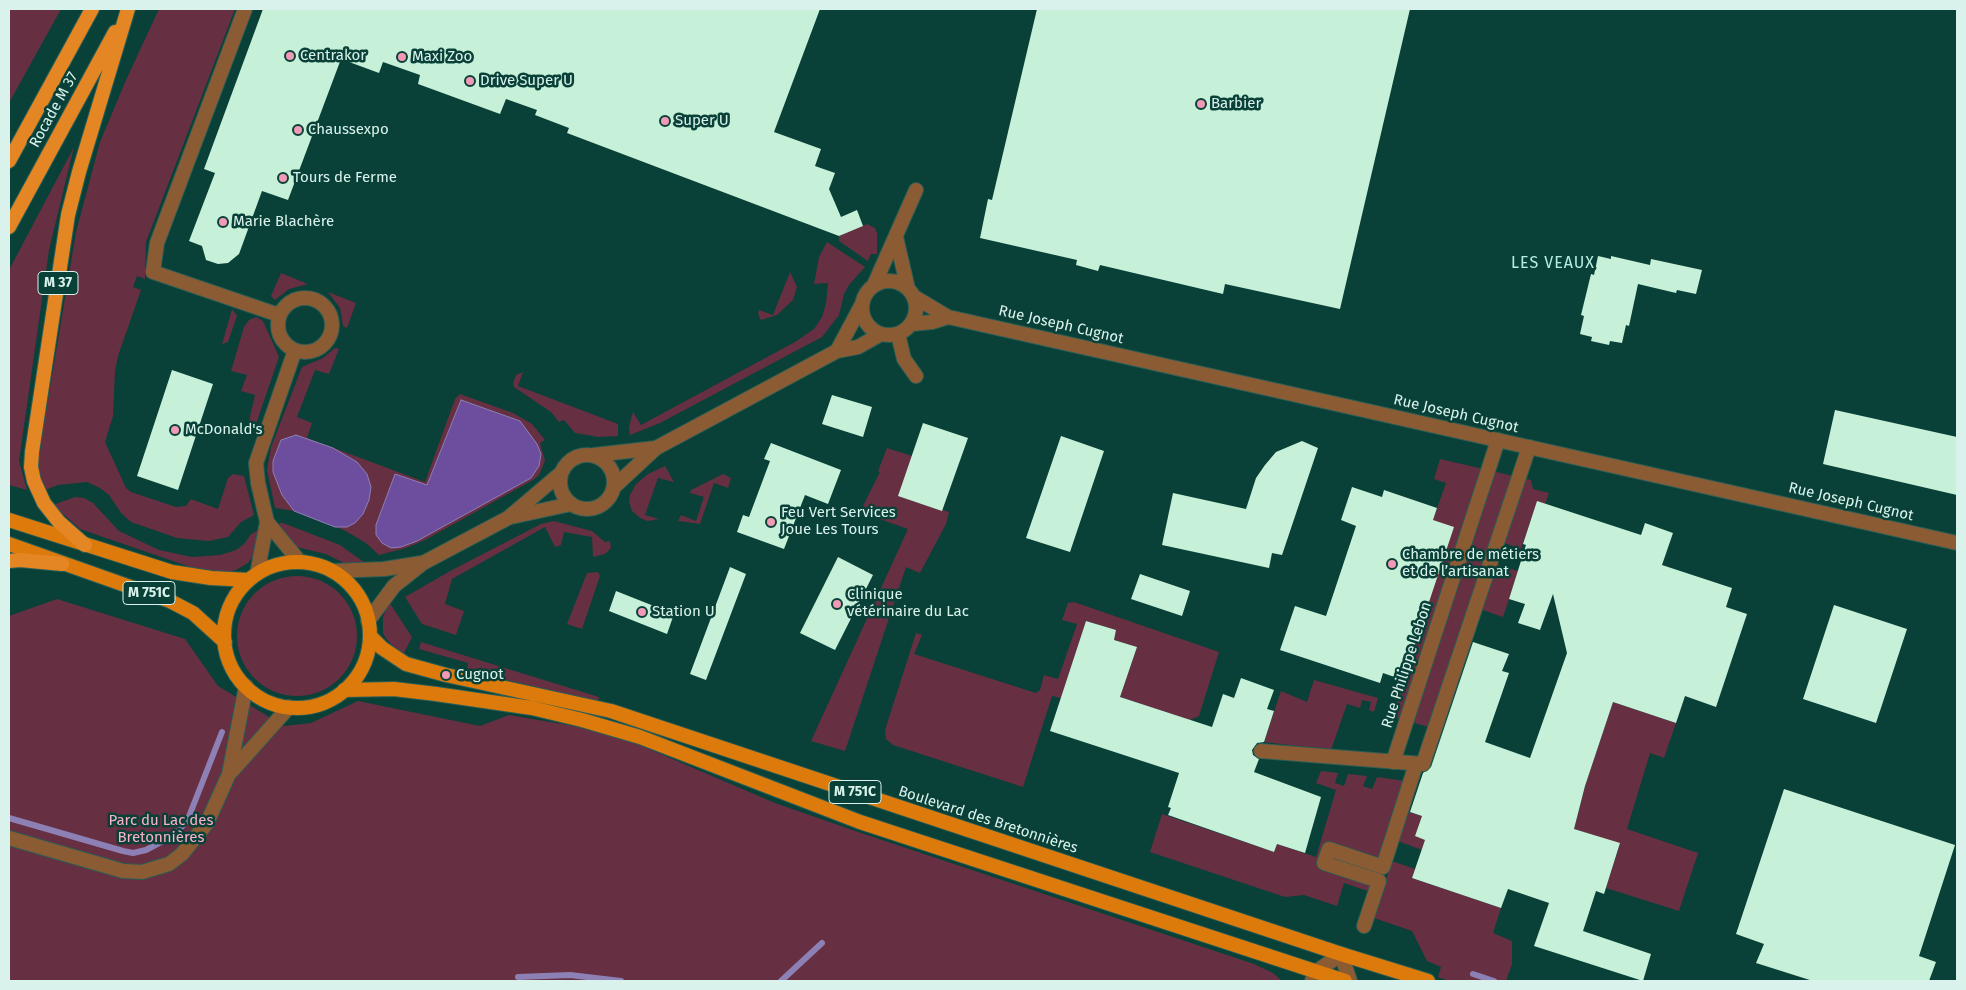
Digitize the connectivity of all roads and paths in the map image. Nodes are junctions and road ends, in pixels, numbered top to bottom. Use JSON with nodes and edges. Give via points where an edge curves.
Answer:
{"nodes":[{"id":1,"x":128,"y":9,"type":"edge"},
{"id":2,"x":246,"y":9,"type":"edge"},
{"id":3,"x":90,"y":11,"type":"edge"},
{"id":4,"x":9,"y":161,"type":"edge"},
{"id":5,"x":916,"y":190,"type":"dead end"},
{"id":6,"x":9,"y":227,"type":"edge"},
{"id":7,"x":895,"y":238,"type":"junction"},
{"id":8,"x":874,"y":285,"type":"junction"},
{"id":9,"x":911,"y":293,"type":"junction"},
{"id":10,"x":861,"y":306,"type":"junction"},
{"id":11,"x":279,"y":315,"type":"junction"},
{"id":12,"x":948,"y":316,"type":"junction"},
{"id":13,"x":911,"y":324,"type":"junction"},
{"id":14,"x":881,"y":334,"type":"junction"},
{"id":15,"x":898,"y":334,"type":"junction"},
{"id":16,"x":295,"y":350,"type":"junction"},
{"id":17,"x":837,"y":351,"type":"junction"},
{"id":18,"x":916,"y":376,"type":"dead end"},
{"id":19,"x":1498,"y":440,"type":"junction"},
{"id":20,"x":1529,"y":447,"type":"junction"},
{"id":21,"x":656,"y":448,"type":"junction"},
{"id":22,"x":594,"y":456,"type":"junction"},
{"id":23,"x":561,"y":473,"type":"junction"},
{"id":24,"x":614,"y":487,"type":"junction"},
{"id":25,"x":571,"y":504,"type":"junction"},
{"id":26,"x":508,"y":518,"type":"junction"},
{"id":27,"x":9,"y":520,"type":"edge"},
{"id":28,"x":267,"y":522,"type":"junction"},
{"id":29,"x":1957,"y":543,"type":"edge"},
{"id":30,"x":9,"y":544,"type":"edge"},
{"id":31,"x":85,"y":545,"type":"junction"},
{"id":32,"x":9,"y":561,"type":"edge"},
{"id":33,"x":300,"y":562,"type":"junction"},
{"id":34,"x":423,"y":563,"type":"junction"},
{"id":35,"x":62,"y":564,"type":"junction"},
{"id":36,"x":332,"y":571,"type":"junction"},
{"id":37,"x":253,"y":577,"type":"junction"},
{"id":38,"x":368,"y":622,"type":"junction"},
{"id":39,"x":370,"y":636,"type":"junction"},
{"id":40,"x":225,"y":642,"type":"junction"},
{"id":41,"x":246,"y":686,"type":"junction"},
{"id":42,"x":344,"y":690,"type":"junction"},
{"id":43,"x":290,"y":707,"type":"junction"},
{"id":44,"x":1261,"y":751,"type":"dead end"},
{"id":45,"x":1393,"y":762,"type":"junction"},
{"id":46,"x":1416,"y":764,"type":"junction"},
{"id":47,"x":229,"y":774,"type":"junction"},
{"id":48,"x":9,"y":838,"type":"edge"},
{"id":49,"x":1364,"y":926,"type":"dead end"},
{"id":50,"x":1341,"y":954,"type":"junction"},
{"id":51,"x":1314,"y":976,"type":"edge"},
{"id":52,"x":1345,"y":981,"type":"edge"},
{"id":53,"x":1350,"y":981,"type":"edge"},
{"id":54,"x":1428,"y":981,"type":"edge"}],
"edges":[{"from":1,"to":6,"type":"highway","name":"Rocade M 37","number":"M 37"},
{"from":1,"to":31,"type":"highway","number":"M 37","via":[[68,215],[32,452],[34,481],[44,503],[59,522]]},
{"from":2,"to":11,"type":"street","via":[[157,243],[153,272]]},
{"from":3,"to":4,"type":"highway","name":"Rocade M 37"},
{"from":5,"to":7,"type":"street"},
{"from":7,"to":8,"type":"street"},
{"from":7,"to":9,"type":"street","via":[[903,276]]},
{"from":8,"to":9,"type":"street","via":[[891,281]]},
{"from":8,"to":10,"type":"street","via":[[863,298]]},
{"from":9,"to":12,"type":"street","name":"Rue Joseph Cugnot"},
{"from":9,"to":13,"type":"street","via":[[916,311]]},
{"from":10,"to":14,"type":"street","via":[[866,324]]},
{"from":10,"to":17,"type":"street"},
{"from":11,"to":16,"type":"street","via":[[278,332]]},
{"from":11,"to":16,"type":"street","via":[[297,298],[314,299],[328,309],[332,326],[327,342],[312,351]]},
{"from":12,"to":13,"type":"street","name":"Rue Joseph Cugnot"},
{"from":12,"to":19,"type":"street","name":"Rue Joseph Cugnot"},
{"from":13,"to":15,"type":"street"},
{"from":14,"to":15,"type":"street"},
{"from":14,"to":17,"type":"street","via":[[858,347]]},
{"from":15,"to":18,"type":"street","via":[[904,359]]},
{"from":16,"to":28,"type":"street","via":[[256,463]]},
{"from":17,"to":21,"type":"street"},
{"from":19,"to":20,"type":"street","name":"Rue Joseph Cugnot"},
{"from":19,"to":45,"type":"street","name":"Rue Philippe Lebon"},
{"from":20,"to":29,"type":"street","name":"Rue Joseph Cugnot"},
{"from":20,"to":46,"type":"street","via":[[1423,764]]},
{"from":21,"to":22,"type":"street"},
{"from":21,"to":24,"type":"street"},
{"from":22,"to":23,"type":"street","via":[[572,459]]},
{"from":22,"to":24,"type":"street","via":[[608,464]]},
{"from":23,"to":25,"type":"street","via":[[561,490]]},
{"from":23,"to":26,"type":"street"},
{"from":24,"to":25,"type":"street","via":[[609,498],[596,508],[584,509]]},
{"from":25,"to":26,"type":"street"},
{"from":26,"to":34,"type":"street"},
{"from":27,"to":31,"type":"main road","number":"M 751C"},
{"from":28,"to":33,"type":"street"},
{"from":28,"to":37,"type":"street"},
{"from":30,"to":35,"type":"main road","number":"M 751C"},
{"from":31,"to":37,"type":"main road","number":"M 751C","via":[[172,572],[211,578]]},
{"from":32,"to":35,"type":"highway"},
{"from":33,"to":36,"type":"main road","number":"M 751C"},
{"from":33,"to":37,"type":"main road","number":"M 751C","via":[[277,565]]},
{"from":34,"to":36,"type":"street","via":[[384,569]]},
{"from":34,"to":38,"type":"street","via":[[394,586]]},
{"from":35,"to":40,"type":"main road","number":"M 751C","via":[[170,601],[193,613]]},
{"from":36,"to":38,"type":"main road","number":"M 751C","via":[[356,592]]},
{"from":37,"to":40,"type":"main road","number":"M 751C","via":[[241,588],[229,608]]},
{"from":38,"to":39,"type":"main road","number":"M 751C"},
{"from":39,"to":42,"type":"main road","number":"M 751C","via":[[362,666]]},
{"from":39,"to":50,"type":"main road","name":"Boulevard des Bretonnières","number":"M 751C","via":[[406,664],[611,711]]},
{"from":40,"to":41,"type":"main road","number":"M 751C","via":[[231,666]]},
{"from":41,"to":43,"type":"main road","number":"M 751C","via":[[266,700]]},
{"from":41,"to":47,"type":"street"},
{"from":42,"to":43,"type":"main road","number":"M 751C","via":[[319,704]]},
{"from":42,"to":51,"type":"main road","number":"M 751C","via":[[394,689],[532,708],[640,737],[860,822]]},
{"from":43,"to":47,"type":"street"},
{"from":44,"to":45,"type":"street"},
{"from":45,"to":46,"type":"street"},
{"from":46,"to":49,"type":"street","via":[[1383,867],[1329,849],[1324,863],[1379,881]]},
{"from":47,"to":48,"type":"street","via":[[207,823],[195,840],[169,864],[156,869],[123,871]]},
{"from":50,"to":51,"type":"street"},
{"from":50,"to":53,"type":"street"},
{"from":50,"to":54,"type":"main road","name":"Boulevard des Bretonnières","number":"M 751C"},
{"from":51,"to":52,"type":"main road","number":"M 751C"}]}
